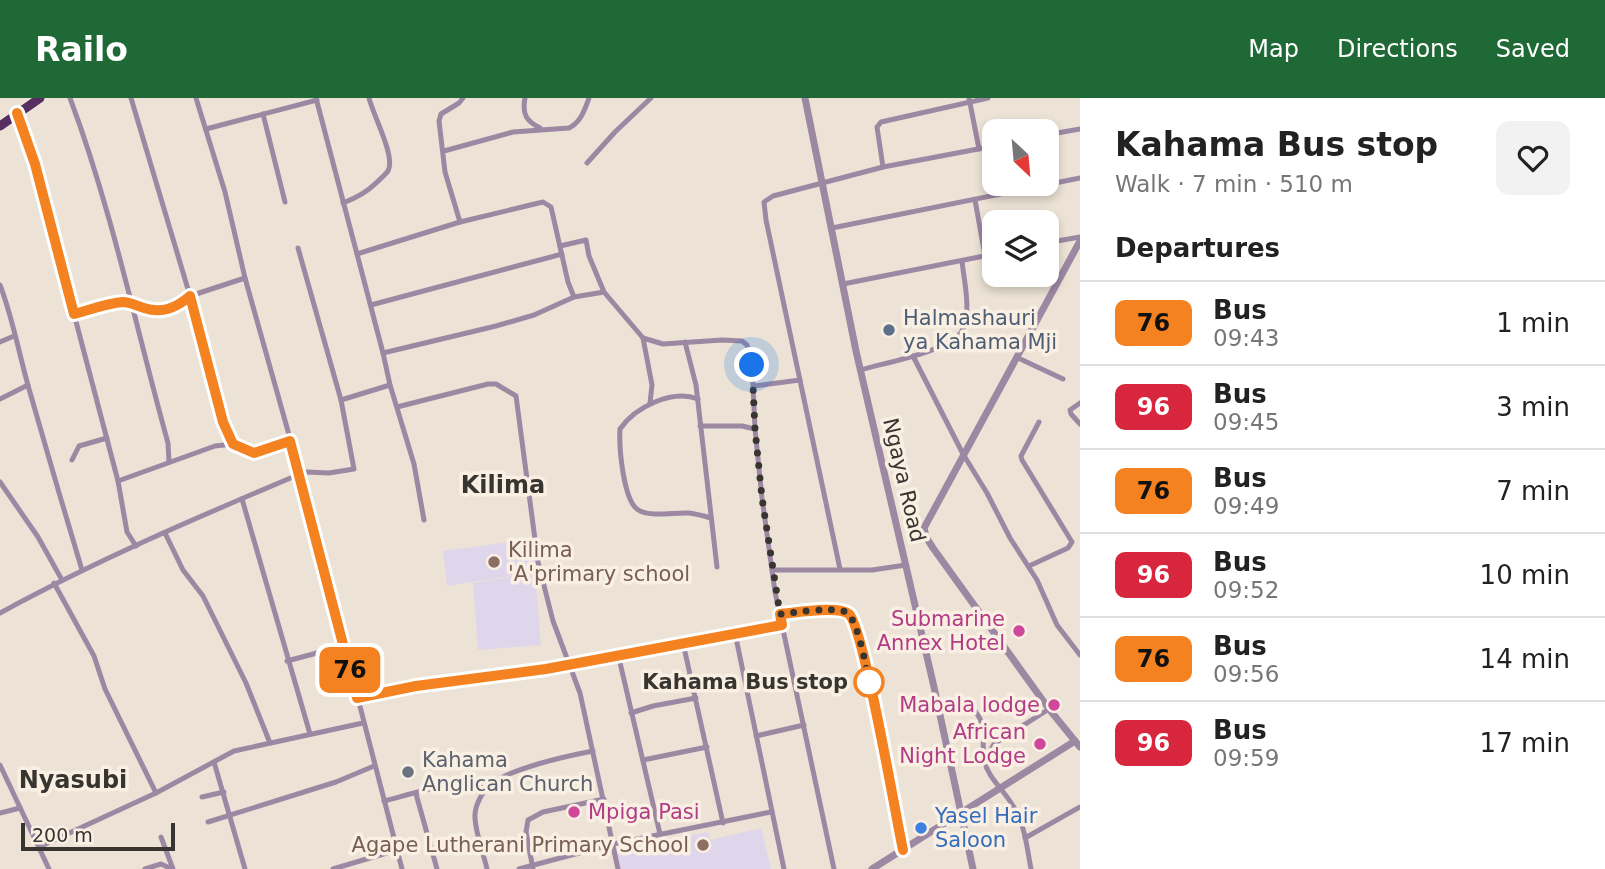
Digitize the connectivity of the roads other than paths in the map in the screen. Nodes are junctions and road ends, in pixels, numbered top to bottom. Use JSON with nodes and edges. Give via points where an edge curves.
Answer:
{"nodes":[{"id":1,"x":40,"y":98,"type":"edge"},
{"id":2,"x":70,"y":98,"type":"edge"},
{"id":3,"x":131,"y":98,"type":"edge"},
{"id":4,"x":196,"y":98,"type":"edge"},
{"id":5,"x":369,"y":98,"type":"edge"},
{"id":6,"x":463,"y":98,"type":"edge"},
{"id":7,"x":525,"y":98,"type":"edge"},
{"id":8,"x":589,"y":98,"type":"edge"},
{"id":9,"x":651,"y":98,"type":"edge"},
{"id":10,"x":805,"y":98,"type":"edge"},
{"id":11,"x":988,"y":98,"type":"edge"},
{"id":12,"x":316,"y":99,"type":"edge"},
{"id":13,"x":969,"y":100,"type":"edge"},
{"id":14,"x":17,"y":113,"type":"junction"},
{"id":15,"x":263,"y":114,"type":"junction"},
{"id":16,"x":0,"y":126,"type":"edge"},
{"id":17,"x":541,"y":128,"type":"junction"},
{"id":18,"x":206,"y":129,"type":"junction"},
{"id":19,"x":1080,"y":129,"type":"edge"},
{"id":20,"x":1059,"y":133,"type":"edge"},
{"id":21,"x":982,"y":148,"type":"edge"},
{"id":22,"x":979,"y":149,"type":"junction"},
{"id":23,"x":444,"y":151,"type":"junction"},
{"id":24,"x":587,"y":163,"type":"dead end"},
{"id":25,"x":883,"y":167,"type":"junction"},
{"id":26,"x":1080,"y":178,"type":"edge"},
{"id":27,"x":823,"y":182,"type":"junction"},
{"id":28,"x":1059,"y":182,"type":"edge"},
{"id":29,"x":994,"y":196,"type":"edge"},
{"id":30,"x":975,"y":200,"type":"junction"},
{"id":31,"x":285,"y":202,"type":"dead end"},
{"id":32,"x":344,"y":203,"type":"junction"},
{"id":33,"x":460,"y":222,"type":"junction"},
{"id":34,"x":832,"y":228,"type":"junction"},
{"id":35,"x":982,"y":239,"type":"edge"},
{"id":36,"x":1080,"y":239,"type":"edge"},
{"id":37,"x":1059,"y":241,"type":"edge"},
{"id":38,"x":298,"y":248,"type":"dead end"},
{"id":39,"x":561,"y":250,"type":"junction"},
{"id":40,"x":357,"y":254,"type":"junction"},
{"id":41,"x":982,"y":257,"type":"edge"},
{"id":42,"x":962,"y":261,"type":"junction"},
{"id":43,"x":245,"y":278,"type":"junction"},
{"id":44,"x":843,"y":284,"type":"junction"},
{"id":45,"x":0,"y":285,"type":"edge"},
{"id":46,"x":604,"y":292,"type":"junction"},
{"id":47,"x":190,"y":296,"type":"junction"},
{"id":48,"x":574,"y":297,"type":"junction"},
{"id":49,"x":130,"y":302,"type":"junction"},
{"id":50,"x":370,"y":305,"type":"junction"},
{"id":51,"x":74,"y":314,"type":"junction"},
{"id":52,"x":14,"y":336,"type":"junction"},
{"id":53,"x":643,"y":338,"type":"junction"},
{"id":54,"x":0,"y":342,"type":"edge"},
{"id":55,"x":685,"y":342,"type":"junction"},
{"id":56,"x":383,"y":353,"type":"junction"},
{"id":57,"x":913,"y":356,"type":"junction"},
{"id":58,"x":1016,"y":357,"type":"junction"},
{"id":59,"x":861,"y":370,"type":"junction"},
{"id":60,"x":1063,"y":379,"type":"dead end"},
{"id":61,"x":800,"y":380,"type":"junction"},
{"id":62,"x":27,"y":385,"type":"junction"},
{"id":63,"x":390,"y":385,"type":"junction"},
{"id":64,"x":754,"y":386,"type":"junction"},
{"id":65,"x":0,"y":399,"type":"edge"},
{"id":66,"x":698,"y":399,"type":"junction"},
{"id":67,"x":341,"y":400,"type":"junction"},
{"id":68,"x":650,"y":403,"type":"junction"},
{"id":69,"x":1080,"y":403,"type":"edge"},
{"id":70,"x":397,"y":407,"type":"junction"},
{"id":71,"x":1039,"y":422,"type":"dead end"},
{"id":72,"x":1080,"y":424,"type":"edge"},
{"id":73,"x":700,"y":426,"type":"junction"},
{"id":74,"x":755,"y":429,"type":"junction"},
{"id":75,"x":107,"y":438,"type":"junction"},
{"id":76,"x":290,"y":441,"type":"junction"},
{"id":77,"x":233,"y":444,"type":"junction"},
{"id":78,"x":963,"y":454,"type":"junction"},
{"id":79,"x":72,"y":460,"type":"dead end"},
{"id":80,"x":169,"y":462,"type":"junction"},
{"id":81,"x":300,"y":474,"type":"junction"},
{"id":82,"x":118,"y":481,"type":"junction"},
{"id":83,"x":0,"y":482,"type":"edge"},
{"id":84,"x":242,"y":499,"type":"junction"},
{"id":85,"x":710,"y":518,"type":"junction"},
{"id":86,"x":424,"y":520,"type":"dead end"},
{"id":87,"x":164,"y":533,"type":"junction"},
{"id":88,"x":136,"y":546,"type":"junction"},
{"id":89,"x":906,"y":565,"type":"junction"},
{"id":90,"x":1029,"y":566,"type":"junction"},
{"id":91,"x":717,"y":567,"type":"dead end"},
{"id":92,"x":840,"y":569,"type":"junction"},
{"id":93,"x":82,"y":570,"type":"junction"},
{"id":94,"x":772,"y":570,"type":"junction"},
{"id":95,"x":62,"y":580,"type":"junction"},
{"id":96,"x":54,"y":583,"type":"junction"},
{"id":97,"x":0,"y":613,"type":"edge"},
{"id":98,"x":780,"y":614,"type":"junction"},
{"id":99,"x":782,"y":625,"type":"junction"},
{"id":100,"x":735,"y":633,"type":"junction"},
{"id":101,"x":684,"y":643,"type":"junction"},
{"id":102,"x":343,"y":646,"type":"junction"},
{"id":103,"x":618,"y":654,"type":"junction"},
{"id":104,"x":1080,"y":655,"type":"edge"},
{"id":105,"x":287,"y":661,"type":"junction"},
{"id":106,"x":570,"y":663,"type":"junction"},
{"id":107,"x":357,"y":698,"type":"junction"},
{"id":108,"x":696,"y":698,"type":"junction"},
{"id":109,"x":1049,"y":709,"type":"junction"},
{"id":110,"x":939,"y":712,"type":"junction"},
{"id":111,"x":631,"y":713,"type":"junction"},
{"id":112,"x":363,"y":723,"type":"junction"},
{"id":113,"x":804,"y":725,"type":"junction"},
{"id":114,"x":310,"y":734,"type":"junction"},
{"id":115,"x":756,"y":736,"type":"junction"},
{"id":116,"x":1078,"y":742,"type":"edge"},
{"id":117,"x":270,"y":743,"type":"junction"},
{"id":118,"x":707,"y":747,"type":"junction"},
{"id":119,"x":593,"y":751,"type":"junction"},
{"id":120,"x":643,"y":760,"type":"junction"},
{"id":121,"x":984,"y":760,"type":"junction"},
{"id":122,"x":214,"y":762,"type":"junction"},
{"id":123,"x":0,"y":765,"type":"edge"},
{"id":124,"x":374,"y":766,"type":"junction"},
{"id":125,"x":1001,"y":788,"type":"junction"},
{"id":126,"x":485,"y":789,"type":"junction"},
{"id":127,"x":224,"y":792,"type":"junction"},
{"id":128,"x":156,"y":793,"type":"junction"},
{"id":129,"x":416,"y":794,"type":"junction"},
{"id":130,"x":202,"y":797,"type":"dead end"},
{"id":131,"x":604,"y":799,"type":"junction"},
{"id":132,"x":384,"y":801,"type":"junction"},
{"id":133,"x":1080,"y":807,"type":"edge"},
{"id":134,"x":20,"y":808,"type":"junction"},
{"id":135,"x":771,"y":812,"type":"junction"},
{"id":136,"x":0,"y":813,"type":"edge"},
{"id":137,"x":231,"y":814,"type":"junction"},
{"id":138,"x":961,"y":814,"type":"junction"},
{"id":139,"x":208,"y":822,"type":"dead end"},
{"id":140,"x":723,"y":823,"type":"junction"},
{"id":141,"x":660,"y":834,"type":"junction"},
{"id":142,"x":162,"y":837,"type":"dead end"},
{"id":143,"x":1025,"y":838,"type":"junction"},
{"id":144,"x":613,"y":844,"type":"junction"},
{"id":145,"x":39,"y":848,"type":"junction"},
{"id":146,"x":397,"y":850,"type":"junction"},
{"id":147,"x":903,"y":850,"type":"junction"},
{"id":148,"x":533,"y":867,"type":"edge"},
{"id":149,"x":49,"y":869,"type":"edge"},
{"id":150,"x":145,"y":869,"type":"edge"},
{"id":151,"x":173,"y":869,"type":"edge"},
{"id":152,"x":245,"y":869,"type":"edge"},
{"id":153,"x":333,"y":869,"type":"edge"},
{"id":154,"x":402,"y":869,"type":"edge"},
{"id":155,"x":437,"y":869,"type":"edge"},
{"id":156,"x":487,"y":869,"type":"edge"},
{"id":157,"x":519,"y":869,"type":"edge"},
{"id":158,"x":618,"y":869,"type":"edge"},
{"id":159,"x":784,"y":869,"type":"edge"},
{"id":160,"x":834,"y":869,"type":"edge"},
{"id":161,"x":873,"y":869,"type":"edge"},
{"id":162,"x":972,"y":869,"type":"edge"},
{"id":163,"x":1031,"y":869,"type":"edge"}],
"edges":[{"from":1,"to":14,"type":"highway"},
{"from":2,"to":49,"type":"street","via":[[94,166]]},
{"from":3,"to":47,"type":"street"},
{"from":4,"to":18,"type":"street"},
{"from":5,"to":32,"type":"street","via":[[388,148],[388,171],[368,191]]},
{"from":6,"to":23,"type":"street","via":[[441,114]]},
{"from":7,"to":17,"type":"street","via":[[526,118]]},
{"from":8,"to":17,"type":"street","via":[[575,125]]},
{"from":9,"to":24,"type":"street"},
{"from":10,"to":27,"type":"street","name":"Ngaya Road"},
{"from":11,"to":13,"type":"street"},
{"from":12,"to":15,"type":"street"},
{"from":12,"to":32,"type":"street"},
{"from":13,"to":22,"type":"street"},
{"from":13,"to":25,"type":"street","via":[[879,124]]},
{"from":14,"to":16,"type":"highway"},
{"from":14,"to":51,"type":"street"},
{"from":15,"to":18,"type":"street"},
{"from":15,"to":31,"type":"street"},
{"from":17,"to":23,"type":"street"},
{"from":18,"to":43,"type":"street"},
{"from":19,"to":20,"type":"street"},
{"from":21,"to":22,"type":"street"},
{"from":22,"to":25,"type":"street"},
{"from":23,"to":33,"type":"street","via":[[445,172]]},
{"from":25,"to":27,"type":"street"},
{"from":26,"to":28,"type":"street"},
{"from":27,"to":34,"type":"street","name":"Ngaya Road"},
{"from":27,"to":61,"type":"street","via":[[764,202]]},
{"from":29,"to":30,"type":"street"},
{"from":30,"to":34,"type":"street"},
{"from":30,"to":35,"type":"street"},
{"from":32,"to":40,"type":"street"},
{"from":33,"to":39,"type":"street","via":[[543,202],[551,207]]},
{"from":33,"to":40,"type":"street"},
{"from":34,"to":44,"type":"street","name":"Ngaya Road"},
{"from":36,"to":37,"type":"street"},
{"from":36,"to":58,"type":"street"},
{"from":38,"to":67,"type":"street"},
{"from":39,"to":46,"type":"street","via":[[586,240]]},
{"from":39,"to":48,"type":"street"},
{"from":39,"to":50,"type":"street"},
{"from":40,"to":50,"type":"street"},
{"from":41,"to":42,"type":"street"},
{"from":42,"to":44,"type":"street"},
{"from":42,"to":57,"type":"street","via":[[966,312],[962,332]]},
{"from":43,"to":47,"type":"street"},
{"from":43,"to":76,"type":"street"},
{"from":44,"to":59,"type":"street","name":"Ngaya Road"},
{"from":45,"to":52,"type":"street","via":[[13,319]]},
{"from":46,"to":48,"type":"street"},
{"from":46,"to":53,"type":"street"},
{"from":47,"to":49,"type":"street","via":[[158,311]]},
{"from":47,"to":77,"type":"street"},
{"from":48,"to":56,"type":"street","via":[[534,315]]},
{"from":49,"to":51,"type":"street"},
{"from":49,"to":80,"type":"street","via":[[168,443]]},
{"from":50,"to":56,"type":"street"},
{"from":51,"to":75,"type":"street"},
{"from":52,"to":54,"type":"street"},
{"from":52,"to":62,"type":"street"},
{"from":53,"to":55,"type":"street","via":[[663,344]]},
{"from":53,"to":68,"type":"street","via":[[652,385]]},
{"from":55,"to":64,"type":"street","via":[[742,341],[751,354]]},
{"from":55,"to":66,"type":"street"},
{"from":56,"to":63,"type":"street"},
{"from":57,"to":59,"type":"street"},
{"from":57,"to":78,"type":"street"},
{"from":58,"to":60,"type":"street"},
{"from":58,"to":78,"type":"street"},
{"from":59,"to":89,"type":"street","name":"Ngaya Road"},
{"from":61,"to":64,"type":"street"},
{"from":61,"to":92,"type":"street"},
{"from":62,"to":65,"type":"street"},
{"from":62,"to":93,"type":"street"},
{"from":63,"to":67,"type":"street"},
{"from":63,"to":70,"type":"street"},
{"from":64,"to":74,"type":"street"},
{"from":66,"to":68,"type":"street"},
{"from":66,"to":73,"type":"street"},
{"from":67,"to":81,"type":"street","via":[[354,469]]},
{"from":68,"to":85,"type":"street","via":[[620,429],[622,471],[632,506],[645,513],[691,513]]},
{"from":69,"to":72,"type":"street","via":[[1070,410]]},
{"from":70,"to":86,"type":"street"},
{"from":70,"to":106,"type":"street","via":[[488,384],[516,396],[538,562],[553,621]]},
{"from":71,"to":90,"type":"street","via":[[1022,460],[1072,542]]},
{"from":73,"to":74,"type":"street"},
{"from":73,"to":85,"type":"street"},
{"from":74,"to":94,"type":"street"},
{"from":75,"to":79,"type":"street","via":[[79,446]]},
{"from":75,"to":82,"type":"street"},
{"from":76,"to":77,"type":"street","via":[[254,453]]},
{"from":76,"to":81,"type":"street"},
{"from":77,"to":80,"type":"street"},
{"from":78,"to":90,"type":"street"},
{"from":78,"to":109,"type":"street","via":[[927,520],[926,537]]},
{"from":80,"to":82,"type":"street"},
{"from":81,"to":84,"type":"street"},
{"from":81,"to":102,"type":"street"},
{"from":82,"to":88,"type":"street","via":[[127,532]]},
{"from":83,"to":95,"type":"street"},
{"from":84,"to":87,"type":"street"},
{"from":84,"to":105,"type":"street"},
{"from":85,"to":91,"type":"street"},
{"from":87,"to":88,"type":"street"},
{"from":87,"to":117,"type":"street","via":[[203,596]]},
{"from":88,"to":93,"type":"street"},
{"from":89,"to":92,"type":"street"},
{"from":89,"to":110,"type":"street","name":"Ngaya Road"},
{"from":90,"to":104,"type":"street","via":[[1057,625]]},
{"from":92,"to":94,"type":"street"},
{"from":93,"to":95,"type":"street"},
{"from":94,"to":98,"type":"street"},
{"from":95,"to":96,"type":"street"},
{"from":96,"to":97,"type":"street"},
{"from":96,"to":128,"type":"street","via":[[94,656],[105,689]]},
{"from":98,"to":99,"type":"street"},
{"from":98,"to":147,"type":"street","via":[[831,610],[845,612],[853,620]]},
{"from":99,"to":100,"type":"street"},
{"from":99,"to":113,"type":"street"},
{"from":100,"to":101,"type":"street"},
{"from":100,"to":115,"type":"street"},
{"from":101,"to":103,"type":"street"},
{"from":101,"to":108,"type":"street"},
{"from":102,"to":105,"type":"street"},
{"from":102,"to":107,"type":"street"},
{"from":103,"to":106,"type":"street"},
{"from":103,"to":111,"type":"street"},
{"from":105,"to":114,"type":"street"},
{"from":106,"to":107,"type":"street"},
{"from":106,"to":119,"type":"street"},
{"from":107,"to":112,"type":"street"},
{"from":108,"to":111,"type":"street"},
{"from":108,"to":118,"type":"street"},
{"from":109,"to":116,"type":"street"},
{"from":109,"to":121,"type":"street","via":[[994,744]]},
{"from":110,"to":121,"type":"street","via":[[971,708],[983,729]]},
{"from":110,"to":138,"type":"street","name":"Ngaya Road"},
{"from":111,"to":120,"type":"street"},
{"from":112,"to":114,"type":"street"},
{"from":112,"to":124,"type":"street"},
{"from":113,"to":115,"type":"street"},
{"from":113,"to":160,"type":"street"},
{"from":114,"to":117,"type":"street"},
{"from":115,"to":135,"type":"street"},
{"from":116,"to":125,"type":"street"},
{"from":117,"to":122,"type":"street","via":[[234,751]]},
{"from":118,"to":120,"type":"street"},
{"from":118,"to":140,"type":"street"},
{"from":119,"to":126,"type":"street","via":[[519,771]]},
{"from":119,"to":131,"type":"street"},
{"from":120,"to":141,"type":"street"},
{"from":121,"to":125,"type":"street"},
{"from":122,"to":127,"type":"street"},
{"from":122,"to":128,"type":"street"},
{"from":123,"to":134,"type":"street"},
{"from":124,"to":132,"type":"street"},
{"from":124,"to":137,"type":"street"},
{"from":125,"to":138,"type":"street"},
{"from":125,"to":143,"type":"street","via":[[1020,818]]},
{"from":126,"to":129,"type":"street","via":[[458,783]]},
{"from":126,"to":156,"type":"street","via":[[475,816]]},
{"from":127,"to":130,"type":"street"},
{"from":127,"to":137,"type":"street"},
{"from":128,"to":145,"type":"street"},
{"from":129,"to":132,"type":"street"},
{"from":129,"to":155,"type":"street"},
{"from":131,"to":144,"type":"street"},
{"from":131,"to":148,"type":"street","via":[[543,812],[528,820]]},
{"from":132,"to":146,"type":"street"},
{"from":133,"to":143,"type":"street"},
{"from":134,"to":136,"type":"street"},
{"from":134,"to":145,"type":"street"},
{"from":135,"to":140,"type":"street"},
{"from":135,"to":159,"type":"street"},
{"from":137,"to":139,"type":"street"},
{"from":137,"to":152,"type":"street"},
{"from":138,"to":147,"type":"street"},
{"from":138,"to":162,"type":"street","name":"Ngaya Road"},
{"from":140,"to":141,"type":"street"},
{"from":141,"to":144,"type":"street"},
{"from":142,"to":151,"type":"street"},
{"from":143,"to":163,"type":"street"},
{"from":144,"to":148,"type":"street"},
{"from":144,"to":158,"type":"street"},
{"from":145,"to":149,"type":"street"},
{"from":146,"to":153,"type":"street"},
{"from":146,"to":154,"type":"street"},
{"from":147,"to":161,"type":"street"},
{"from":148,"to":157,"type":"street"},
{"from":150,"to":151,"type":"street","via":[[161,864]]}]}
